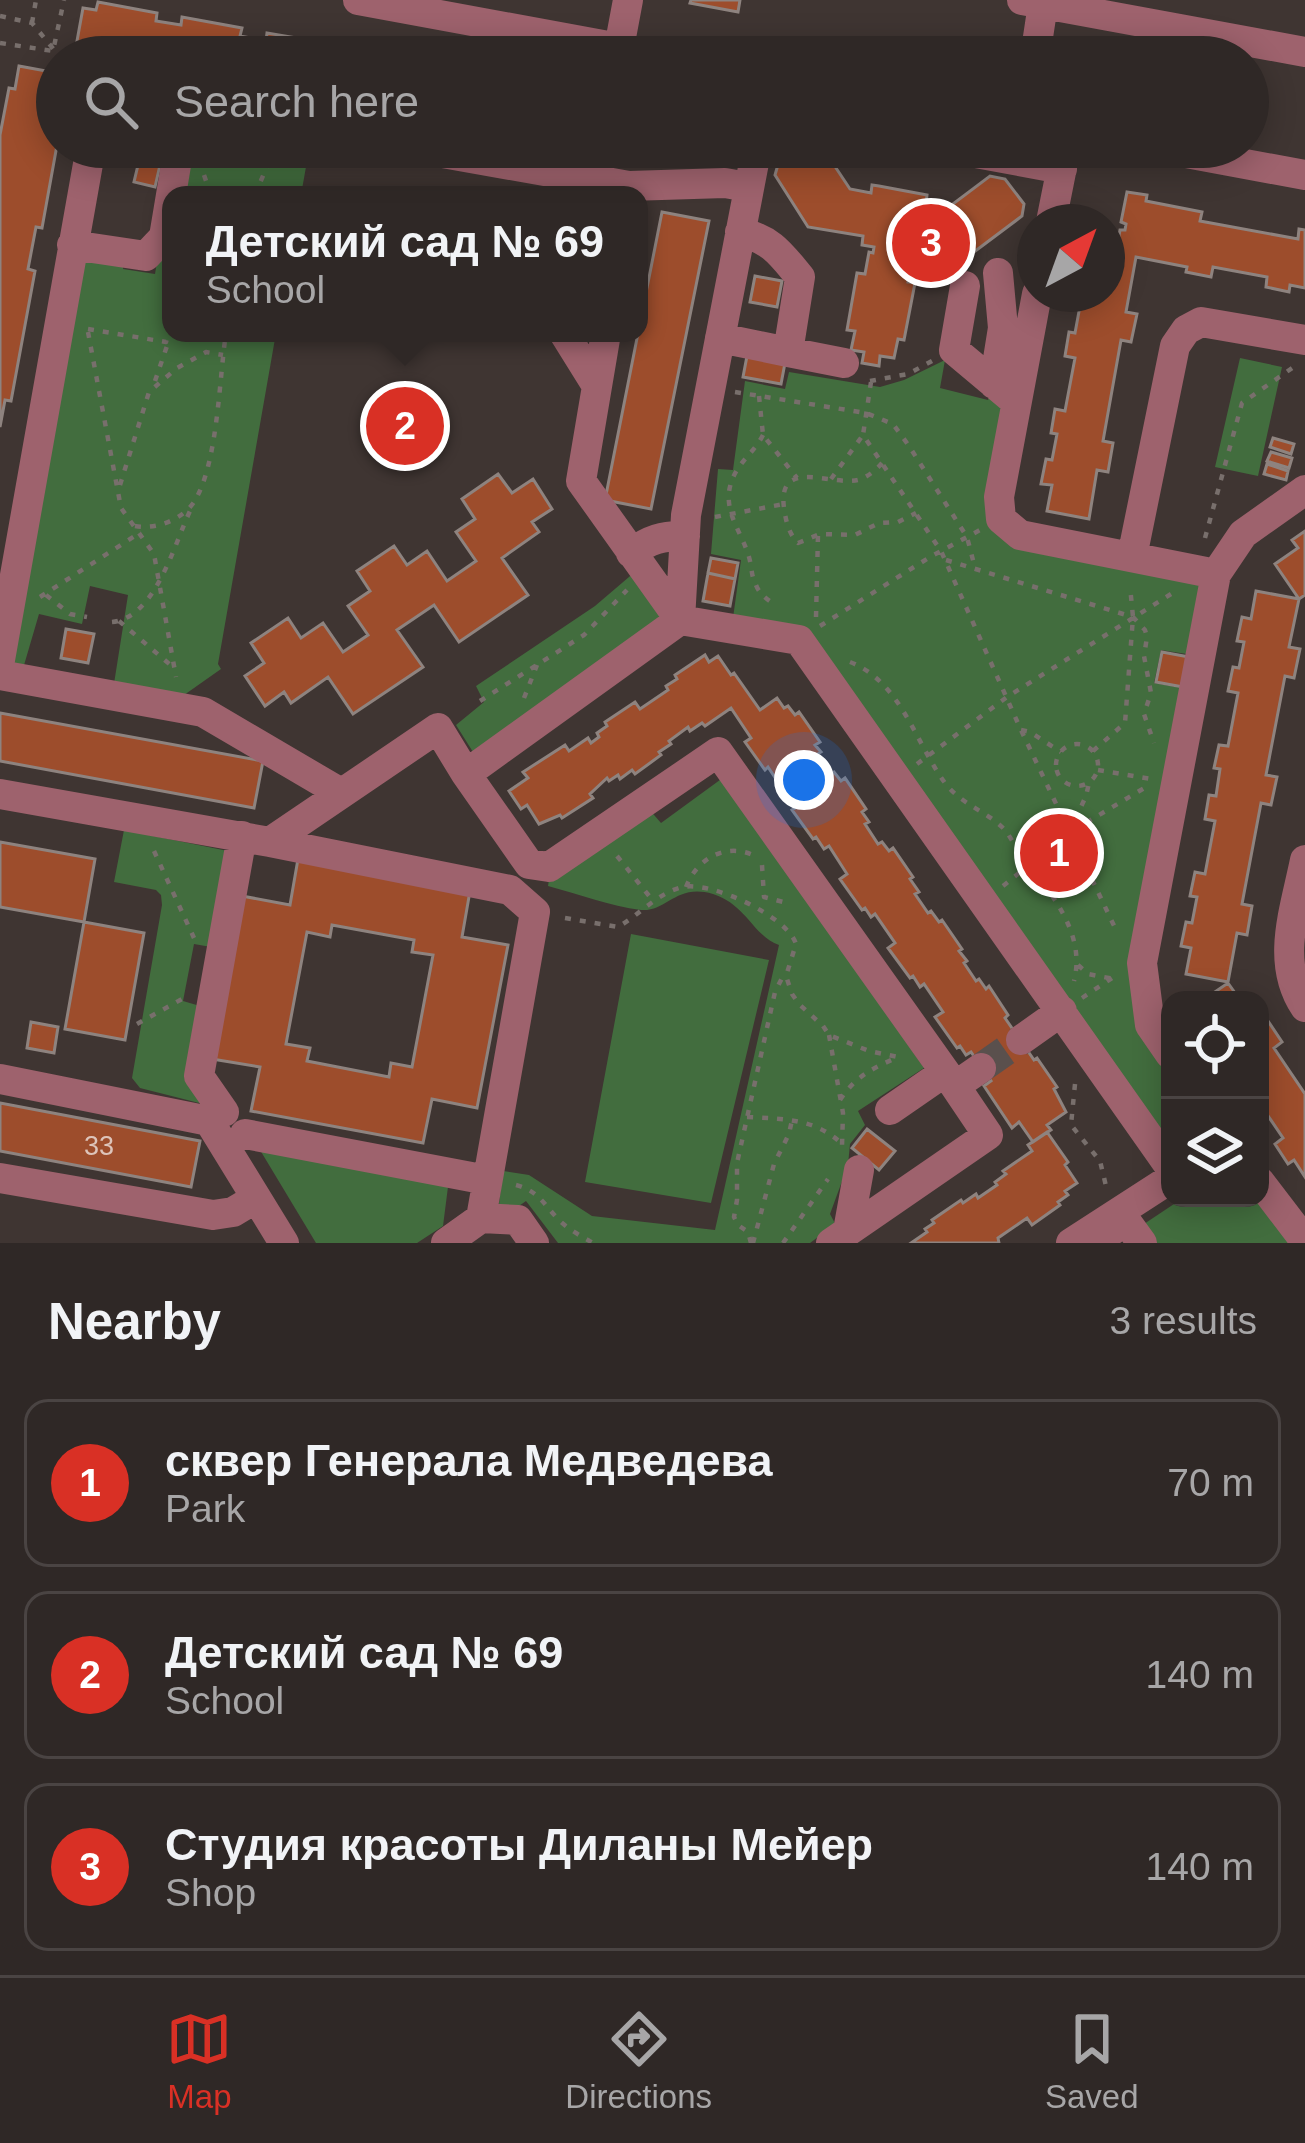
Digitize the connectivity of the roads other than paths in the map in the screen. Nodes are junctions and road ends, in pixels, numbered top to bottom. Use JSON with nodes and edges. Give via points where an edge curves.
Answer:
{"nodes":[{"id":1,"x":358,"y":0,"type":"edge"},
{"id":2,"x":628,"y":0,"type":"edge"},
{"id":3,"x":1032,"y":2,"type":"edge"},
{"id":4,"x":554,"y":36,"type":"edge"},
{"id":5,"x":622,"y":36,"type":"edge"},
{"id":6,"x":1034,"y":36,"type":"edge"},
{"id":7,"x":1218,"y":36,"type":"edge"},
{"id":8,"x":1269,"y":45,"type":"edge"},
{"id":9,"x":1305,"y":52,"type":"edge"},
{"id":10,"x":87,"y":168,"type":"edge"},
{"id":11,"x":484,"y":168,"type":"edge"},
{"id":12,"x":752,"y":168,"type":"edge"},
{"id":13,"x":1062,"y":168,"type":"edge"},
{"id":14,"x":1267,"y":168,"type":"edge"},
{"id":15,"x":1305,"y":175,"type":"edge"},
{"id":16,"x":534,"y":182,"type":"edge"},
{"id":17,"x":582,"y":186,"type":"edge"},
{"id":18,"x":748,"y":187,"type":"junction"},
{"id":19,"x":648,"y":189,"type":"edge"},
{"id":20,"x":1055,"y":204,"type":"edge"},
{"id":21,"x":740,"y":232,"type":"junction"},
{"id":22,"x":162,"y":239,"type":"edge"},
{"id":23,"x":72,"y":245,"type":"junction"},
{"id":24,"x":998,"y":273,"type":"dead end"},
{"id":25,"x":965,"y":286,"type":"dead end"},
{"id":26,"x":1031,"y":312,"type":"edge"},
{"id":27,"x":720,"y":338,"type":"junction"},
{"id":28,"x":1305,"y":340,"type":"edge"},
{"id":29,"x":570,"y":342,"type":"edge"},
{"id":30,"x":604,"y":342,"type":"edge"},
{"id":31,"x":788,"y":352,"type":"junction"},
{"id":32,"x":844,"y":363,"type":"road end"},
{"id":33,"x":597,"y":386,"type":"junction"},
{"id":34,"x":1005,"y":393,"type":"junction"},
{"id":35,"x":1305,"y":490,"type":"edge"},
{"id":36,"x":685,"y":536,"type":"junction"},
{"id":37,"x":1131,"y":557,"type":"junction"},
{"id":38,"x":638,"y":562,"type":"junction"},
{"id":39,"x":1206,"y":572,"type":"junction"},
{"id":40,"x":680,"y":620,"type":"junction"},
{"id":41,"x":0,"y":660,"type":"edge"},
{"id":42,"x":0,"y":675,"type":"edge"},
{"id":43,"x":466,"y":774,"type":"junction"},
{"id":44,"x":341,"y":793,"type":"junction"},
{"id":45,"x":0,"y":794,"type":"edge"},
{"id":46,"x":256,"y":839,"type":"junction"},
{"id":47,"x":1305,"y":860,"type":"edge"},
{"id":48,"x":529,"y":865,"type":"junction"},
{"id":49,"x":510,"y":890,"type":"junction"},
{"id":50,"x":1305,"y":1007,"type":"edge"},
{"id":51,"x":1060,"y":1008,"type":"junction"},
{"id":52,"x":1021,"y":1040,"type":"tunnel mouth"},
{"id":53,"x":1161,"y":1041,"type":"edge"},
{"id":54,"x":981,"y":1068,"type":"tunnel mouth"},
{"id":55,"x":0,"y":1079,"type":"edge"},
{"id":56,"x":950,"y":1079,"type":"junction"},
{"id":57,"x":890,"y":1110,"type":"dead end"},
{"id":58,"x":1161,"y":1154,"type":"edge"},
{"id":59,"x":844,"y":1159,"type":"road end"},
{"id":60,"x":0,"y":1178,"type":"edge"},
{"id":61,"x":487,"y":1180,"type":"junction"},
{"id":62,"x":1161,"y":1185,"type":"edge"},
{"id":63,"x":1269,"y":1194,"type":"edge"},
{"id":64,"x":256,"y":1199,"type":"junction"},
{"id":65,"x":482,"y":1218,"type":"junction"},
{"id":66,"x":840,"y":1237,"type":"edge"},
{"id":67,"x":1305,"y":1241,"type":"edge"},
{"id":68,"x":284,"y":1243,"type":"edge"},
{"id":69,"x":446,"y":1243,"type":"edge"},
{"id":70,"x":534,"y":1243,"type":"edge"},
{"id":71,"x":1071,"y":1243,"type":"edge"},
{"id":72,"x":1092,"y":1243,"type":"edge"},
{"id":73,"x":1142,"y":1243,"type":"edge"}],
"edges":[{"from":1,"to":4,"type":"street"},
{"from":2,"to":5,"type":"street"},
{"from":3,"to":6,"type":"street"},
{"from":3,"to":7,"type":"street"},
{"from":8,"to":9,"type":"street"},
{"from":10,"to":23,"type":"street"},
{"from":11,"to":16,"type":"street"},
{"from":12,"to":18,"type":"street"},
{"from":13,"to":20,"type":"street"},
{"from":14,"to":15,"type":"street"},
{"from":16,"to":17,"type":"street"},
{"from":18,"to":19,"type":"street"},
{"from":18,"to":21,"type":"street"},
{"from":21,"to":27,"type":"street"},
{"from":21,"to":31,"type":"street","via":[[775,247],[800,278]]},
{"from":22,"to":23,"type":"street","via":[[146,256]]},
{"from":23,"to":41,"type":"street"},
{"from":24,"to":34,"type":"street"},
{"from":25,"to":34,"type":"street","via":[[953,350]]},
{"from":26,"to":34,"type":"street"},
{"from":27,"to":31,"type":"street"},
{"from":27,"to":36,"type":"street"},
{"from":28,"to":37,"type":"street","via":[[1201,322],[1186,330],[1175,346]]},
{"from":29,"to":33,"type":"street"},
{"from":30,"to":33,"type":"street"},
{"from":31,"to":32,"type":"street"},
{"from":33,"to":38,"type":"street","via":[[581,481]]},
{"from":34,"to":37,"type":"street","via":[[1001,519],[1021,535]]},
{"from":35,"to":39,"type":"street"},
{"from":36,"to":38,"type":"street","via":[[648,542]]},
{"from":36,"to":40,"type":"street"},
{"from":37,"to":39,"type":"street"},
{"from":38,"to":40,"type":"street"},
{"from":39,"to":53,"type":"street","via":[[1137,964]]},
{"from":40,"to":43,"type":"street"},
{"from":40,"to":51,"type":"street","via":[[799,640]]},
{"from":42,"to":44,"type":"street","via":[[188,701]]},
{"from":43,"to":44,"type":"street","via":[[438,728]]},
{"from":43,"to":48,"type":"street"},
{"from":44,"to":46,"type":"street"},
{"from":45,"to":46,"type":"street"},
{"from":46,"to":49,"type":"street"},
{"from":46,"to":61,"type":"street","via":[[199,1076],[234,1123]]},
{"from":47,"to":50,"type":"street","via":[[1288,971]]},
{"from":48,"to":49,"type":"street"},
{"from":48,"to":56,"type":"street","via":[[549,867],[718,752]]},
{"from":49,"to":61,"type":"street","via":[[536,912]]},
{"from":51,"to":52,"type":"street"},
{"from":51,"to":58,"type":"street"},
{"from":54,"to":56,"type":"street"},
{"from":55,"to":64,"type":"street","via":[[209,1121]]},
{"from":56,"to":57,"type":"street"},
{"from":56,"to":66,"type":"street","via":[[988,1135]]},
{"from":59,"to":66,"type":"street"},
{"from":60,"to":64,"type":"street","via":[[213,1215]]},
{"from":61,"to":65,"type":"street"},
{"from":62,"to":71,"type":"street"},
{"from":63,"to":67,"type":"street"},
{"from":64,"to":68,"type":"street"},
{"from":65,"to":69,"type":"street"},
{"from":65,"to":70,"type":"street","via":[[518,1220]]},
{"from":72,"to":73,"type":"street","via":[[1126,1221]]}]}
